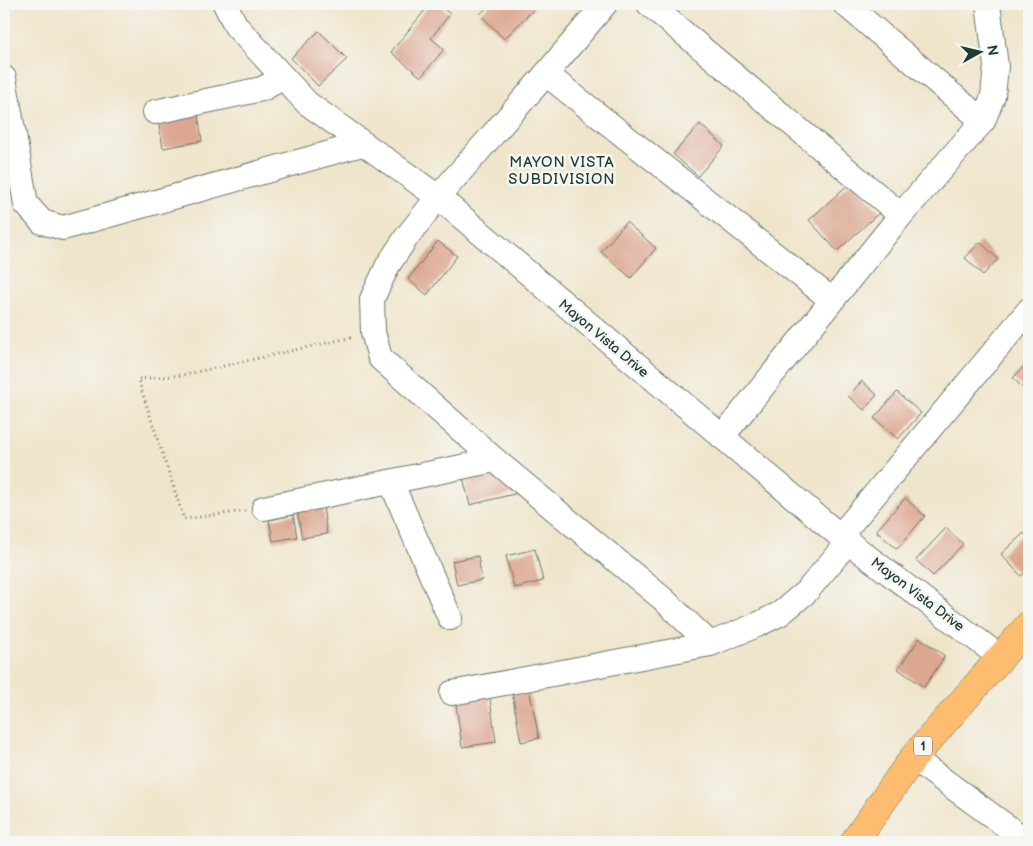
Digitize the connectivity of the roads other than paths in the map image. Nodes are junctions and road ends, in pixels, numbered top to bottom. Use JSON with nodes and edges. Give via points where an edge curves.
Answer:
{"nodes":[{"id":1,"x":225,"y":4,"type":"edge"},
{"id":2,"x":605,"y":4,"type":"edge"},
{"id":3,"x":648,"y":4,"type":"edge"},
{"id":4,"x":846,"y":4,"type":"edge"},
{"id":5,"x":988,"y":4,"type":"edge"},
{"id":6,"x":546,"y":74,"type":"junction"},
{"id":7,"x":4,"y":78,"type":"edge"},
{"id":8,"x":282,"y":78,"type":"junction"},
{"id":9,"x":155,"y":112,"type":"dead end"},
{"id":10,"x":983,"y":121,"type":"junction"},
{"id":11,"x":362,"y":144,"type":"junction"},
{"id":12,"x":438,"y":197,"type":"junction"},
{"id":13,"x":901,"y":215,"type":"junction"},
{"id":14,"x":832,"y":300,"type":"junction"},
{"id":15,"x":1029,"y":310,"type":"edge"},
{"id":16,"x":722,"y":437,"type":"junction"},
{"id":17,"x":495,"y":460,"type":"junction"},
{"id":18,"x":391,"y":482,"type":"junction"},
{"id":19,"x":264,"y":508,"type":"road end"},
{"id":20,"x":844,"y":539,"type":"junction"},
{"id":21,"x":450,"y":618,"type":"dead end"},
{"id":22,"x":1029,"y":625,"type":"edge"},
{"id":23,"x":710,"y":644,"type":"junction"},
{"id":24,"x":1000,"y":657,"type":"junction"},
{"id":25,"x":452,"y":693,"type":"dead end"},
{"id":26,"x":913,"y":758,"type":"junction"},
{"id":27,"x":854,"y":842,"type":"edge"},
{"id":28,"x":1028,"y":842,"type":"edge"}],
"edges":[{"from":1,"to":8,"type":"street","name":"Mayon Vista Drive","via":[[236,26]]},
{"from":2,"to":6,"type":"street"},
{"from":3,"to":13,"type":"street"},
{"from":4,"to":10,"type":"street"},
{"from":5,"to":10,"type":"street","via":[[996,66],[993,96]]},
{"from":6,"to":12,"type":"street"},
{"from":6,"to":14,"type":"street"},
{"from":7,"to":11,"type":"street","via":[[26,204],[42,222],[63,228]]},
{"from":8,"to":9,"type":"street","via":[[262,89]]},
{"from":8,"to":11,"type":"street","name":"Mayon Vista Drive","via":[[307,103]]},
{"from":10,"to":13,"type":"street"},
{"from":11,"to":12,"type":"street","name":"Mayon Vista Drive"},
{"from":12,"to":16,"type":"street","name":"Mayon Vista Drive"},
{"from":12,"to":17,"type":"street","via":[[388,265],[372,299],[373,332],[380,358]]},
{"from":13,"to":14,"type":"street"},
{"from":14,"to":16,"type":"street"},
{"from":15,"to":20,"type":"street"},
{"from":16,"to":20,"type":"street","name":"Mayon Vista Drive"},
{"from":17,"to":18,"type":"street"},
{"from":17,"to":23,"type":"street","via":[[663,599]]},
{"from":18,"to":19,"type":"street"},
{"from":18,"to":21,"type":"street"},
{"from":20,"to":23,"type":"street","via":[[807,591],[781,613]]},
{"from":20,"to":24,"type":"street","name":"Mayon Vista Drive"},
{"from":22,"to":24,"type":"highway","number":"1"},
{"from":23,"to":25,"type":"street"},
{"from":24,"to":26,"type":"highway","number":"1"},
{"from":26,"to":27,"type":"highway","number":"1"},
{"from":26,"to":28,"type":"street"}]}
